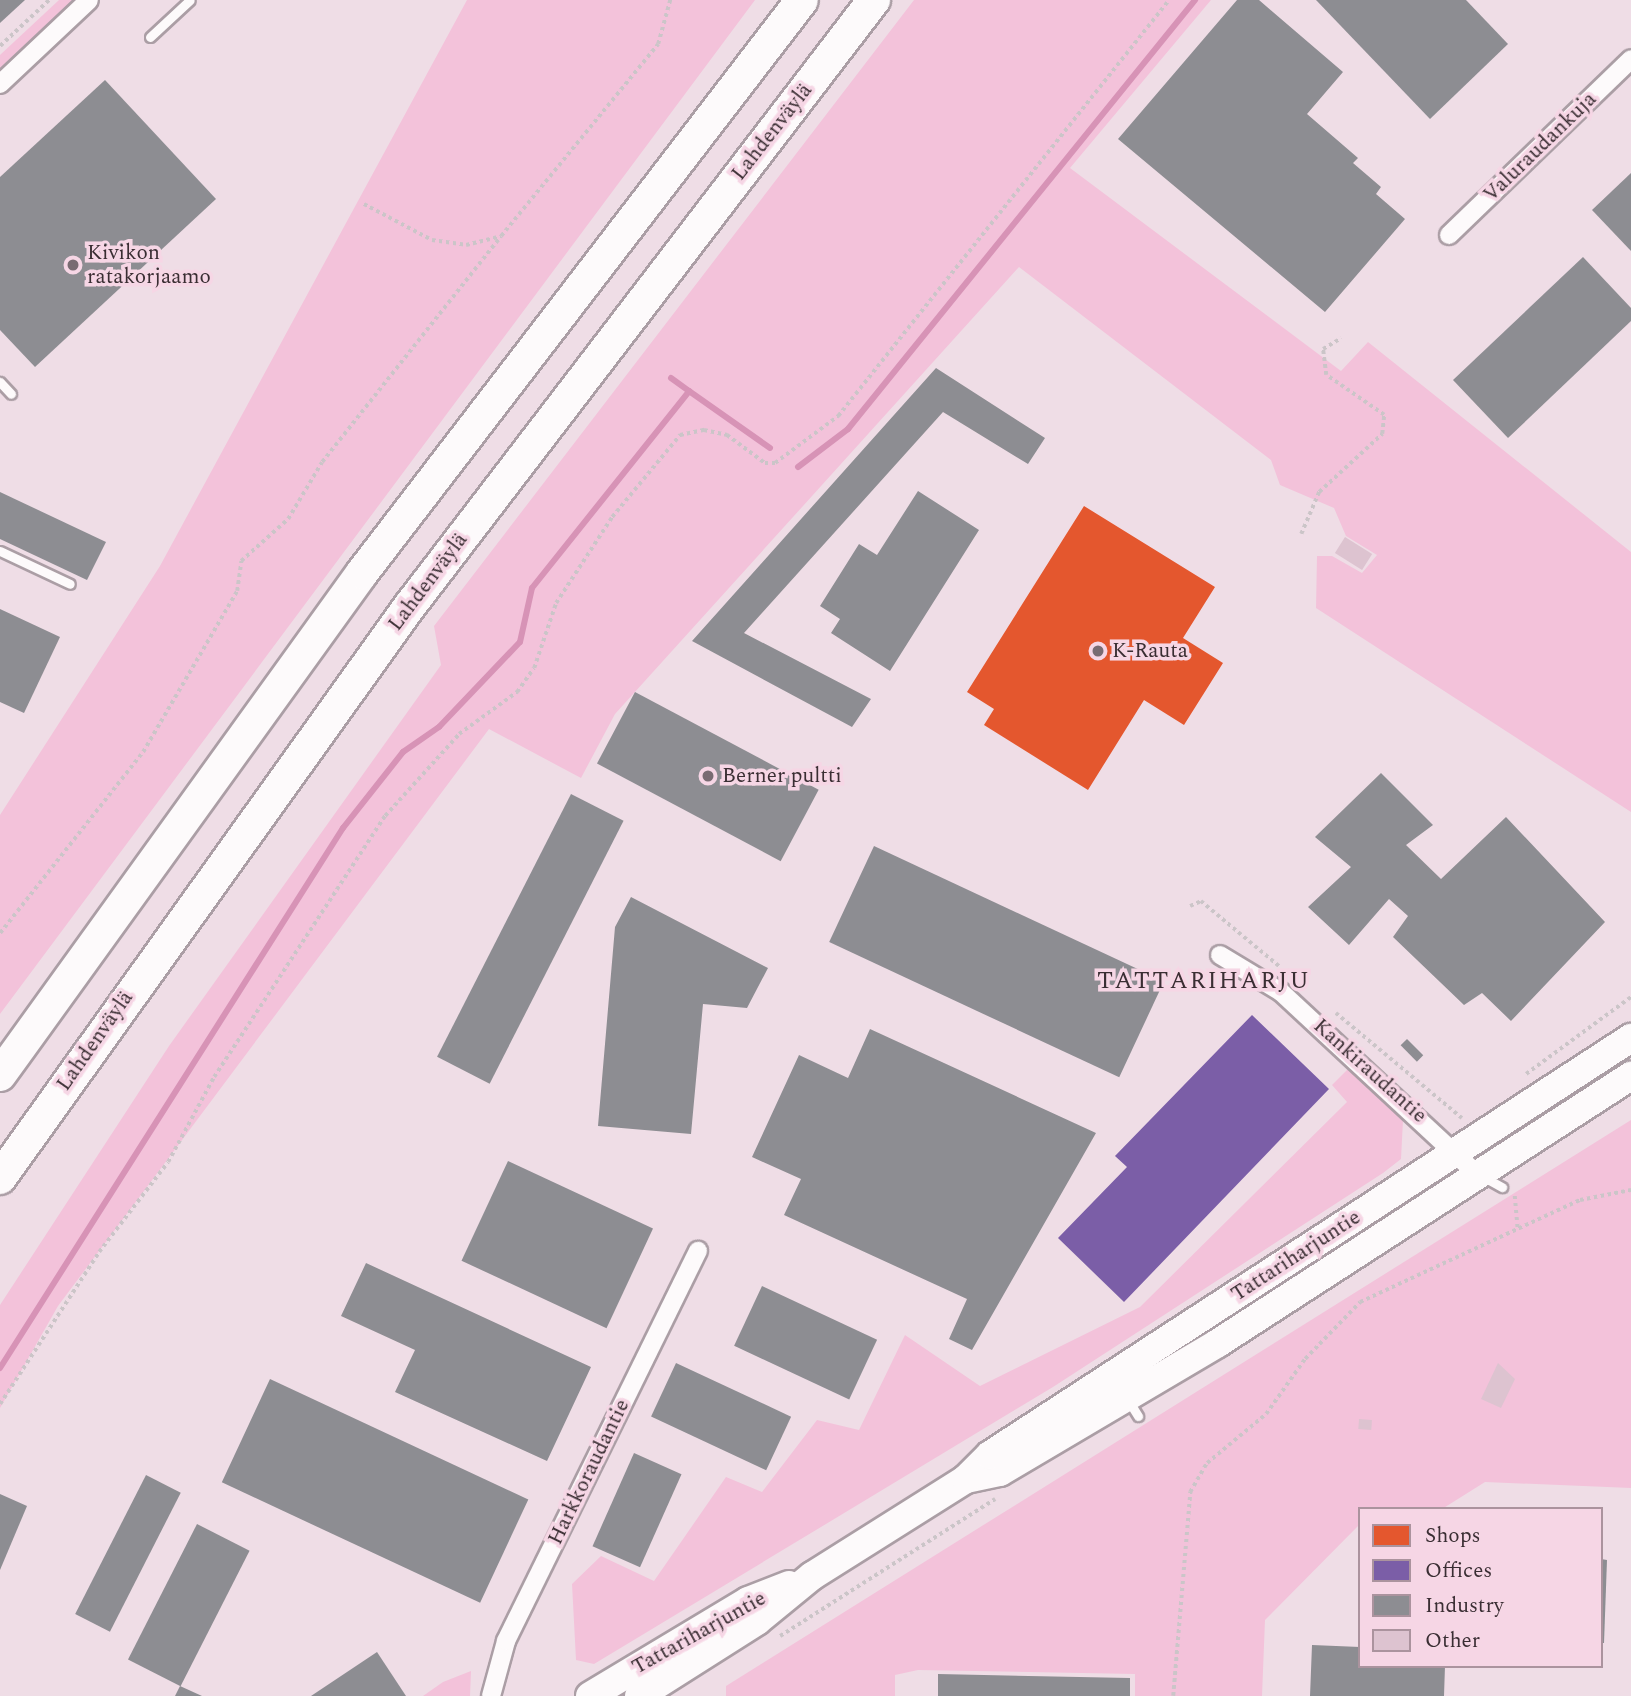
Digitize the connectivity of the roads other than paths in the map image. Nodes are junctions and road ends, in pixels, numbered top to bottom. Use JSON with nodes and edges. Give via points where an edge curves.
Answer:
{"nodes":[{"id":1,"x":89,"y":0,"type":"edge"},
{"id":2,"x":190,"y":0,"type":"edge"},
{"id":3,"x":802,"y":0,"type":"edge"},
{"id":4,"x":874,"y":0,"type":"edge"},
{"id":5,"x":149,"y":37,"type":"dead end"},
{"id":6,"x":1631,"y":59,"type":"edge"},
{"id":7,"x":0,"y":84,"type":"edge"},
{"id":8,"x":1449,"y":234,"type":"dead end"},
{"id":9,"x":0,"y":382,"type":"edge"},
{"id":10,"x":11,"y":394,"type":"dead end"},
{"id":11,"x":0,"y":551,"type":"edge"},
{"id":12,"x":70,"y":584,"type":"dead end"},
{"id":13,"x":1220,"y":955,"type":"dead end"},
{"id":14,"x":1631,"y":1038,"type":"edge"},
{"id":15,"x":0,"y":1075,"type":"edge"},
{"id":16,"x":1631,"y":1076,"type":"edge"},
{"id":17,"x":1457,"y":1152,"type":"junction"},
{"id":18,"x":0,"y":1178,"type":"edge"},
{"id":19,"x":1489,"y":1180,"type":"junction"},
{"id":20,"x":698,"y":1251,"type":"dead end"},
{"id":21,"x":1125,"y":1396,"type":"junction"},
{"id":22,"x":812,"y":1576,"type":"junction"},
{"id":23,"x":491,"y":1696,"type":"edge"},
{"id":24,"x":590,"y":1696,"type":"edge"},
{"id":25,"x":639,"y":1696,"type":"edge"}],
"edges":[{"from":1,"to":7,"type":"street"},
{"from":2,"to":5,"type":"lane"},
{"from":3,"to":15,"type":"highway","via":[[362,573]]},
{"from":4,"to":18,"type":"highway","name":"Lahdenväylä","via":[[409,607]]},
{"from":6,"to":8,"type":"street","name":"Valuraudankuja"},
{"from":9,"to":10,"type":"lane"},
{"from":11,"to":12,"type":"lane"},
{"from":13,"to":17,"type":"street","name":"Kankiraudantie","via":[[1281,992]]},
{"from":14,"to":17,"type":"main road","name":"Tattariharjuntie"},
{"from":16,"to":19,"type":"main road","name":"Tattariharjuntie"},
{"from":17,"to":19,"type":"street","name":"Kankiraudantie"},
{"from":17,"to":21,"type":"main road","name":"Tattariharjuntie"},
{"from":19,"to":21,"type":"main road","name":"Tattariharjuntie"},
{"from":20,"to":23,"type":"street","name":"Harkkoraudantie","via":[[506,1641]]},
{"from":21,"to":22,"type":"main road","name":"Tattariharjuntie","via":[[990,1455],[966,1479]]},
{"from":22,"to":24,"type":"main road","name":"Tattariharjuntie","via":[[748,1601]]},
{"from":22,"to":25,"type":"main road","name":"Tattariharjuntie","via":[[757,1621]]}]}
